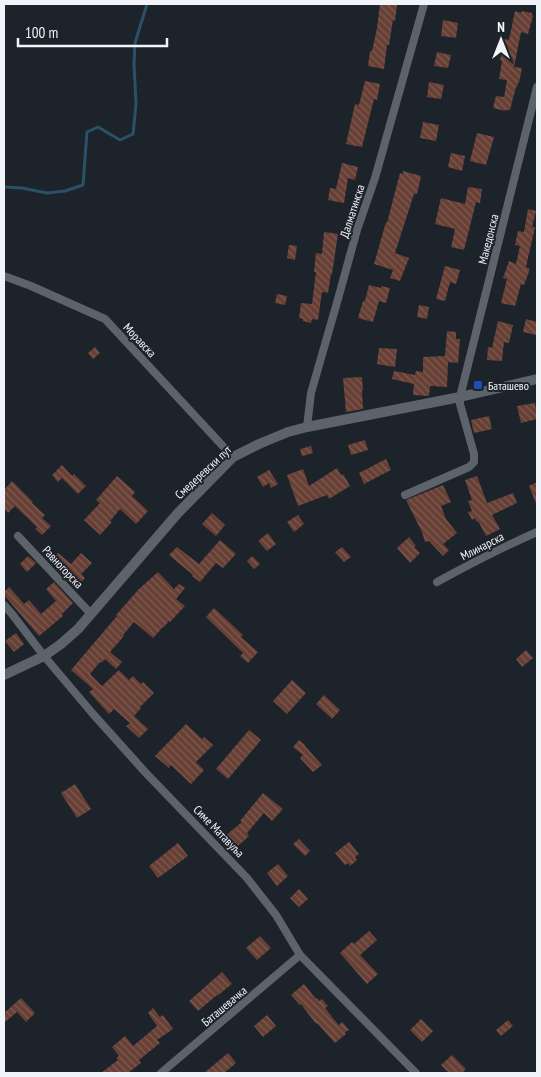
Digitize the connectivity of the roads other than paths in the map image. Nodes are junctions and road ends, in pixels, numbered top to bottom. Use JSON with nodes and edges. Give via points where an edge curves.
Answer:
{"nodes":[{"id":1,"x":424,"y":4,"type":"edge"},
{"id":2,"x":537,"y":87,"type":"edge"},
{"id":3,"x":4,"y":276,"type":"edge"},
{"id":4,"x":537,"y":379,"type":"edge"},
{"id":5,"x":460,"y":397,"type":"junction"},
{"id":6,"x":307,"y":427,"type":"junction"},
{"id":7,"x":234,"y":458,"type":"junction"},
{"id":8,"x":405,"y":495,"type":"dead end"},
{"id":9,"x":537,"y":532,"type":"edge"},
{"id":10,"x":18,"y":536,"type":"dead end"},
{"id":11,"x":437,"y":582,"type":"dead end"},
{"id":12,"x":4,"y":605,"type":"edge"},
{"id":13,"x":91,"y":614,"type":"junction"},
{"id":14,"x":44,"y":656,"type":"junction"},
{"id":15,"x":4,"y":675,"type":"edge"},
{"id":16,"x":300,"y":955,"type":"junction"},
{"id":17,"x":161,"y":1073,"type":"edge"},
{"id":18,"x":416,"y":1073,"type":"edge"}],
"edges":[{"from":1,"to":6,"type":"street","name":"Далматинска","via":[[313,386]]},
{"from":2,"to":5,"type":"street","name":"Македонска"},
{"from":3,"to":7,"type":"street","name":"Моравска","via":[[105,319]]},
{"from":4,"to":5,"type":"street","name":"Смедеревски пут"},
{"from":5,"to":6,"type":"street","name":"Смедеревски пут"},
{"from":5,"to":8,"type":"street","via":[[474,462]]},
{"from":6,"to":7,"type":"street","name":"Смедеревски пут","via":[[288,432]]},
{"from":7,"to":13,"type":"street","name":"Смедеревски пут","via":[[178,512]]},
{"from":9,"to":11,"type":"street","name":"Млинарска"},
{"from":10,"to":13,"type":"street","name":"Равногорска"},
{"from":12,"to":14,"type":"street","name":"Симе Матавуља"},
{"from":13,"to":14,"type":"street","name":"Смедеревски пут","via":[[78,630]]},
{"from":14,"to":15,"type":"street","name":"Смедеревски пут"},
{"from":14,"to":16,"type":"street","name":"Симе Матавуља","via":[[145,772],[248,878]]},
{"from":16,"to":17,"type":"street","name":"Баташевачка"},
{"from":16,"to":18,"type":"street","name":"Симе Матавуља"}]}
